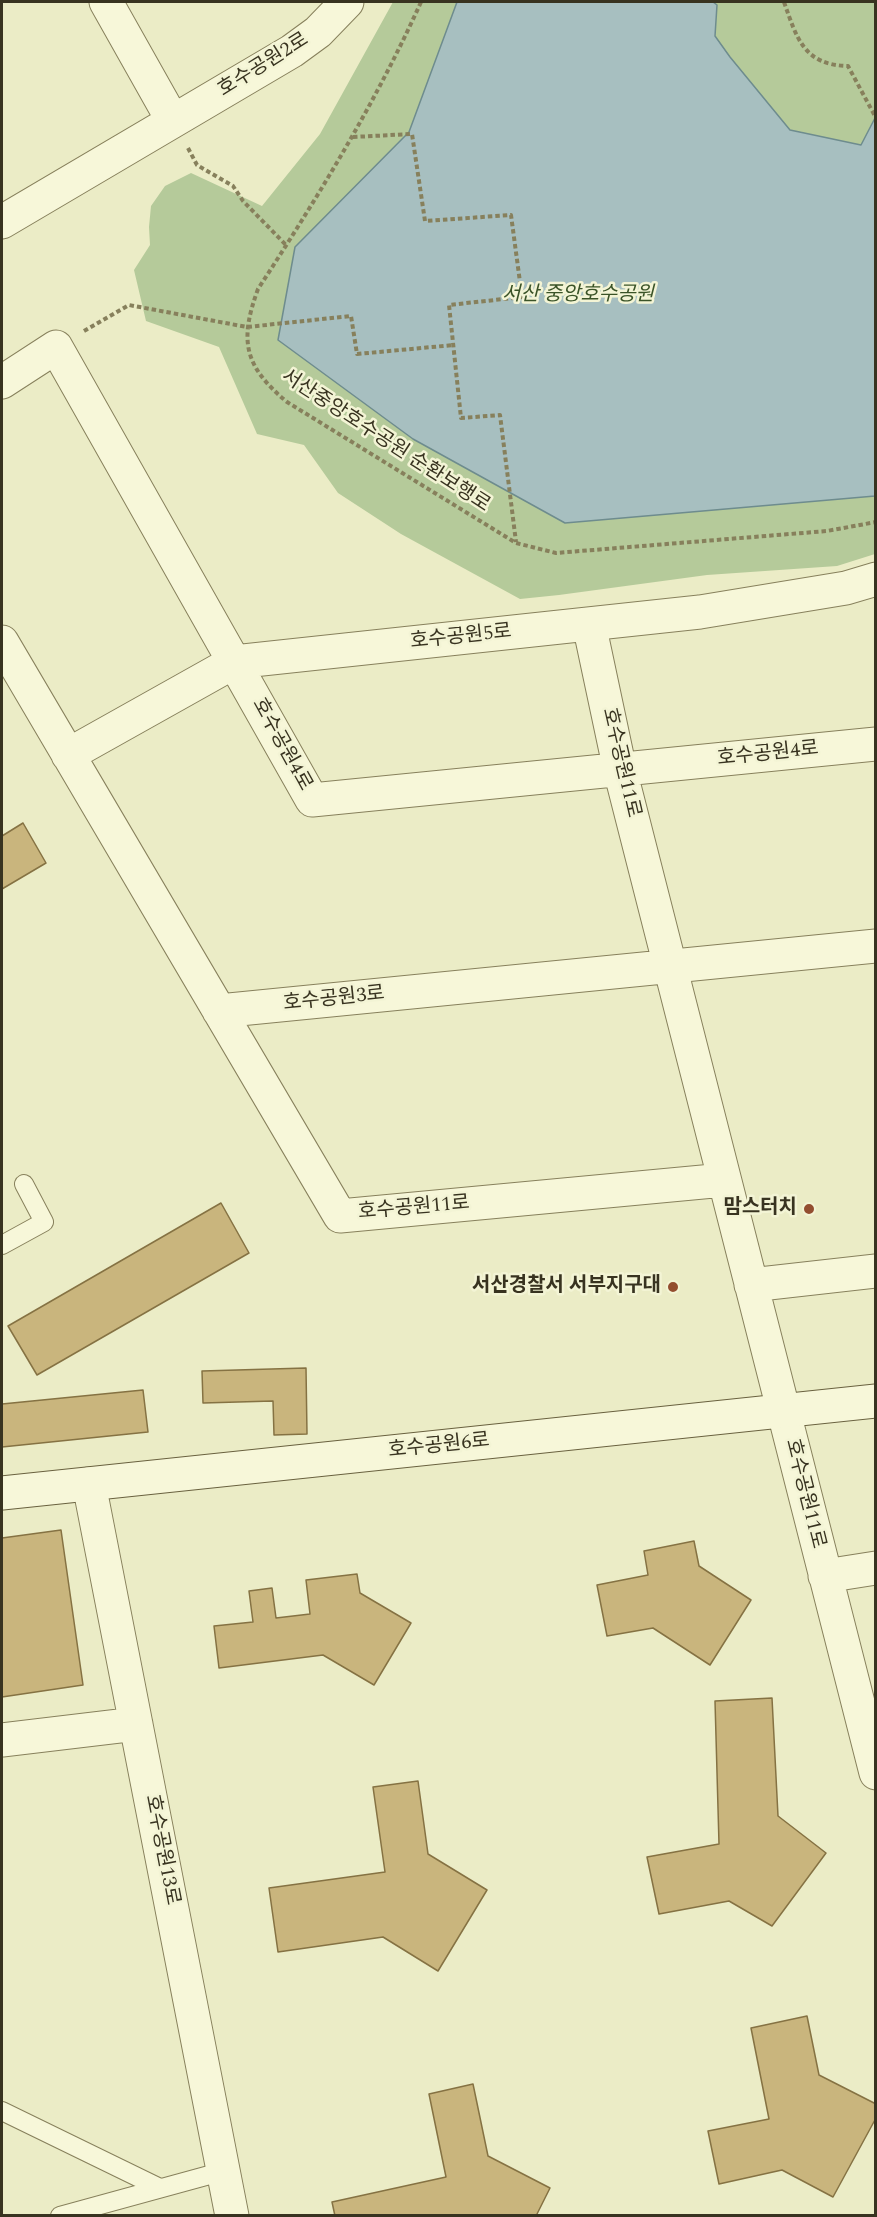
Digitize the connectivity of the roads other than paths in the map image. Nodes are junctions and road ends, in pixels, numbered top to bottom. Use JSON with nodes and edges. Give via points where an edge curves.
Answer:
{"nodes":[{"id":1,"x":106,"y":2,"type":"edge"},
{"id":2,"x":347,"y":2,"type":"edge"},
{"id":3,"x":173,"y":121,"type":"junction"},
{"id":4,"x":2,"y":222,"type":"edge"},
{"id":5,"x":2,"y":382,"type":"edge"},
{"id":6,"x":876,"y":579,"type":"edge"},
{"id":7,"x":589,"y":624,"type":"junction"},
{"id":8,"x":2,"y":642,"type":"edge"},
{"id":9,"x":234,"y":662,"type":"junction"},
{"id":10,"x":876,"y":744,"type":"edge"},
{"id":11,"x":68,"y":755,"type":"junction"},
{"id":12,"x":620,"y":770,"type":"junction"},
{"id":13,"x":876,"y":946,"type":"edge"},
{"id":14,"x":670,"y":967,"type":"junction"},
{"id":15,"x":219,"y":1011,"type":"junction"},
{"id":16,"x":724,"y":1180,"type":"junction"},
{"id":17,"x":24,"y":1184,"type":"dead end"},
{"id":18,"x":2,"y":1245,"type":"edge"},
{"id":19,"x":876,"y":1271,"type":"edge"},
{"id":20,"x":751,"y":1285,"type":"junction"},
{"id":21,"x":876,"y":1401,"type":"edge"},
{"id":22,"x":784,"y":1411,"type":"junction"},
{"id":23,"x":89,"y":1484,"type":"junction"},
{"id":24,"x":2,"y":1493,"type":"edge"},
{"id":25,"x":876,"y":1568,"type":"edge"},
{"id":26,"x":825,"y":1576,"type":"junction"},
{"id":27,"x":136,"y":1724,"type":"junction"},
{"id":28,"x":2,"y":1740,"type":"edge"},
{"id":29,"x":876,"y":1773,"type":"edge"},
{"id":30,"x":2,"y":2111,"type":"edge"},
{"id":31,"x":224,"y":2171,"type":"junction"},
{"id":32,"x":160,"y":2188,"type":"junction"},
{"id":33,"x":60,"y":2216,"type":"edge"},
{"id":34,"x":232,"y":2216,"type":"edge"}],
"edges":[{"from":1,"to":3,"type":"street"},
{"from":2,"to":3,"type":"street","name":"호수공원2로","via":[[318,32],[292,51]]},
{"from":3,"to":4,"type":"street","name":"호수공원2로"},
{"from":5,"to":9,"type":"street","name":"호수공원4로","via":[[56,347]]},
{"from":6,"to":7,"type":"street","name":"호수공원5로","via":[[846,588],[700,612]]},
{"from":7,"to":9,"type":"street","name":"호수공원5로"},
{"from":7,"to":12,"type":"street","name":"호수공원11로"},
{"from":8,"to":11,"type":"street"},
{"from":9,"to":11,"type":"street","name":"호수공원5로"},
{"from":9,"to":12,"type":"street","name":"호수공원4로","via":[[312,800]]},
{"from":10,"to":12,"type":"street","name":"호수공원4로"},
{"from":11,"to":15,"type":"street"},
{"from":12,"to":14,"type":"street","name":"호수공원11로"},
{"from":13,"to":14,"type":"street","name":"호수공원3로"},
{"from":14,"to":15,"type":"street","name":"호수공원3로"},
{"from":14,"to":16,"type":"street","name":"호수공원11로"},
{"from":15,"to":16,"type":"street","name":"호수공원11로","via":[[340,1216]]},
{"from":16,"to":20,"type":"street","name":"호수공원11로"},
{"from":17,"to":18,"type":"lane","via":[[44,1222]]},
{"from":19,"to":20,"type":"street"},
{"from":20,"to":22,"type":"street","name":"호수공원11로"},
{"from":21,"to":22,"type":"street","name":"호수공원6로"},
{"from":22,"to":23,"type":"street","name":"호수공원6로"},
{"from":22,"to":26,"type":"street","name":"호수공원11로"},
{"from":23,"to":24,"type":"street","name":"호수공원6로"},
{"from":23,"to":27,"type":"street","name":"호수공원13로"},
{"from":25,"to":26,"type":"street"},
{"from":26,"to":29,"type":"street","name":"호수공원11로"},
{"from":27,"to":28,"type":"street"},
{"from":27,"to":31,"type":"street","name":"호수공원13로"},
{"from":30,"to":32,"type":"lane"},
{"from":31,"to":32,"type":"lane"},
{"from":31,"to":34,"type":"street","name":"호수공원13로"},
{"from":32,"to":33,"type":"lane"}]}
